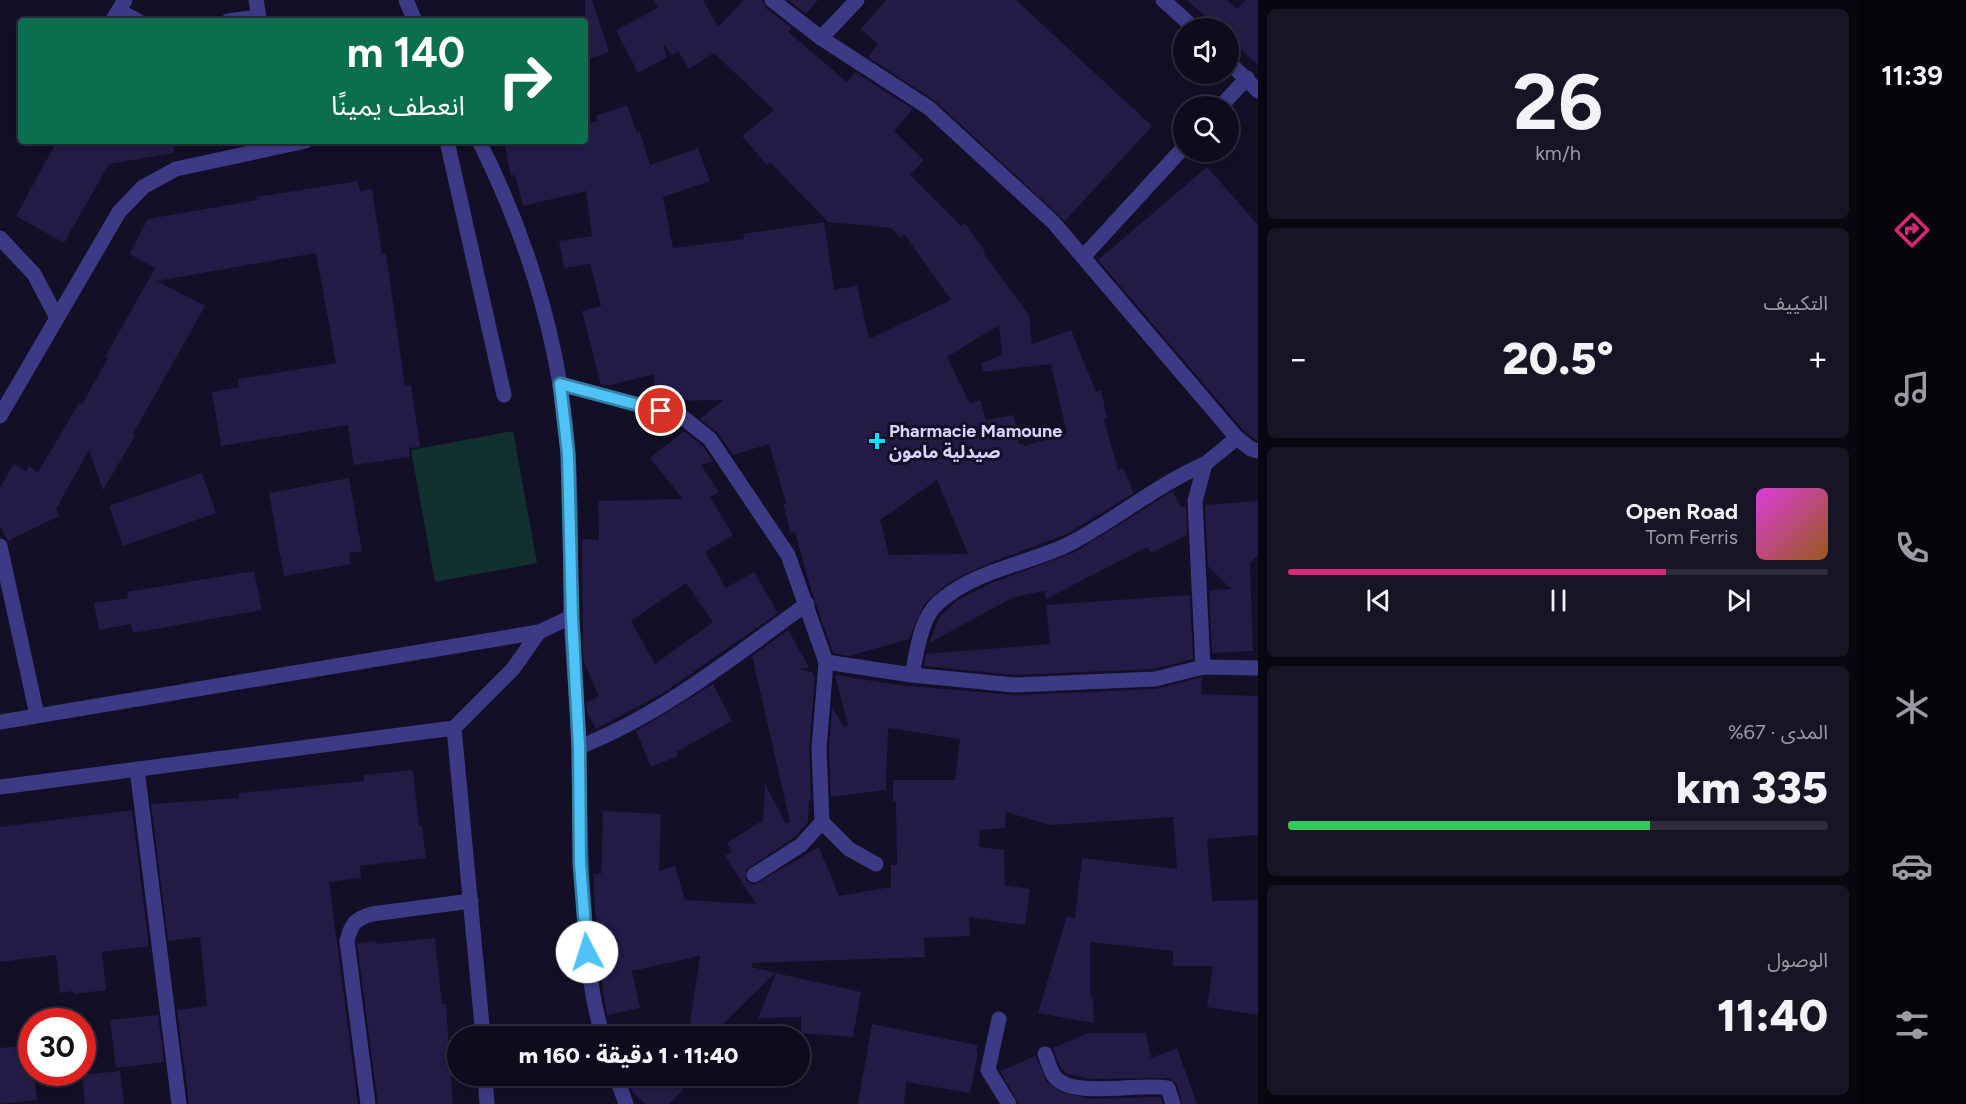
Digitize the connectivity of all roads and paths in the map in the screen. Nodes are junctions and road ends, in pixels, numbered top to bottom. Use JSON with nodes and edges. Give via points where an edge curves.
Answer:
{"nodes":[{"id":1,"x":256,"y":0,"type":"edge"},
{"id":2,"x":406,"y":0,"type":"edge"},
{"id":3,"x":772,"y":0,"type":"edge"},
{"id":4,"x":857,"y":0,"type":"edge"},
{"id":5,"x":1163,"y":0,"type":"edge"},
{"id":6,"x":119,"y":11,"type":"edge"},
{"id":7,"x":132,"y":18,"type":"edge"},
{"id":8,"x":251,"y":18,"type":"edge"},
{"id":9,"x":414,"y":18,"type":"edge"},
{"id":10,"x":1183,"y":18,"type":"edge"},
{"id":11,"x":821,"y":38,"type":"junction"},
{"id":12,"x":1239,"y":71,"type":"edge"},
{"id":13,"x":1247,"y":78,"type":"junction"},
{"id":14,"x":1258,"y":91,"type":"edge"},
{"id":15,"x":1230,"y":96,"type":"edge"},
{"id":16,"x":292,"y":144,"type":"edge"},
{"id":17,"x":448,"y":144,"type":"edge"},
{"id":18,"x":480,"y":144,"type":"edge"},
{"id":19,"x":1173,"y":159,"type":"edge"},
{"id":20,"x":0,"y":238,"type":"edge"},
{"id":21,"x":1083,"y":257,"type":"junction"},
{"id":22,"x":56,"y":316,"type":"junction"},
{"id":23,"x":560,"y":384,"type":"junction"},
{"id":24,"x":504,"y":395,"type":"dead end"},
{"id":25,"x":0,"y":416,"type":"edge"},
{"id":26,"x":1238,"y":438,"type":"junction"},
{"id":27,"x":1258,"y":451,"type":"edge"},
{"id":28,"x":1205,"y":464,"type":"junction"},
{"id":29,"x":0,"y":546,"type":"edge"},
{"id":30,"x":807,"y":604,"type":"junction"},
{"id":31,"x":572,"y":617,"type":"junction"},
{"id":32,"x":539,"y":632,"type":"junction"},
{"id":33,"x":826,"y":662,"type":"junction"},
{"id":34,"x":1203,"y":667,"type":"junction"},
{"id":35,"x":1258,"y":668,"type":"edge"},
{"id":36,"x":912,"y":675,"type":"junction"},
{"id":37,"x":37,"y":716,"type":"junction"},
{"id":38,"x":0,"y":722,"type":"edge"},
{"id":39,"x":454,"y":728,"type":"junction"},
{"id":40,"x":579,"y":747,"type":"junction"},
{"id":41,"x":137,"y":769,"type":"junction"},
{"id":42,"x":0,"y":787,"type":"edge"},
{"id":43,"x":822,"y":822,"type":"junction"},
{"id":44,"x":876,"y":864,"type":"dead end"},
{"id":45,"x":754,"y":875,"type":"dead end"},
{"id":46,"x":471,"y":901,"type":"junction"},
{"id":47,"x":999,"y":1019,"type":"dead end"},
{"id":48,"x":482,"y":1026,"type":"edge"},
{"id":49,"x":599,"y":1026,"type":"edge"},
{"id":50,"x":1046,"y":1054,"type":"dead end"},
{"id":51,"x":486,"y":1086,"type":"edge"},
{"id":52,"x":620,"y":1086,"type":"edge"},
{"id":53,"x":179,"y":1104,"type":"edge"},
{"id":54,"x":368,"y":1104,"type":"edge"},
{"id":55,"x":487,"y":1104,"type":"edge"},
{"id":56,"x":626,"y":1104,"type":"edge"},
{"id":57,"x":1009,"y":1104,"type":"edge"},
{"id":58,"x":1173,"y":1104,"type":"edge"}],
"edges":[{"from":1,"to":8,"type":"street","via":[[259,17]]},
{"from":2,"to":9,"type":"street"},
{"from":3,"to":11,"type":"street"},
{"from":4,"to":11,"type":"street"},
{"from":5,"to":10,"type":"street"},
{"from":6,"to":7,"type":"street"},
{"from":11,"to":21,"type":"street","via":[[929,108],[1053,222]]},
{"from":12,"to":13,"type":"street"},
{"from":13,"to":14,"type":"street"},
{"from":13,"to":15,"type":"street"},
{"from":16,"to":22,"type":"street","via":[[176,169],[143,188],[120,212]]},
{"from":17,"to":24,"type":"street"},
{"from":18,"to":23,"type":"street","via":[[499,181],[535,277]]},
{"from":19,"to":21,"type":"street"},
{"from":20,"to":22,"type":"street","via":[[33,274]]},
{"from":21,"to":26,"type":"street"},
{"from":22,"to":25,"type":"street"},
{"from":23,"to":30,"type":"street","via":[[681,416],[695,425],[710,439],[789,555]]},
{"from":23,"to":31,"type":"street","via":[[568,454]]},
{"from":26,"to":27,"type":"street"},
{"from":26,"to":28,"type":"street"},
{"from":28,"to":34,"type":"street","via":[[1195,501]]},
{"from":28,"to":36,"type":"street","via":[[1146,495],[1073,542],[969,581],[936,604],[919,640]]},
{"from":29,"to":37,"type":"street"},
{"from":30,"to":33,"type":"street"},
{"from":30,"to":40,"type":"street","via":[[647,714]]},
{"from":31,"to":32,"type":"street"},
{"from":31,"to":40,"type":"street"},
{"from":32,"to":37,"type":"street"},
{"from":32,"to":39,"type":"street","via":[[513,669]]},
{"from":33,"to":36,"type":"street"},
{"from":33,"to":43,"type":"street","via":[[819,749]]},
{"from":34,"to":35,"type":"street"},
{"from":34,"to":36,"type":"street","via":[[1155,679],[1014,685]]},
{"from":37,"to":38,"type":"street"},
{"from":39,"to":41,"type":"street"},
{"from":39,"to":46,"type":"street"},
{"from":40,"to":49,"type":"street","via":[[581,885],[593,1008]]},
{"from":41,"to":42,"type":"street"},
{"from":41,"to":53,"type":"street"},
{"from":43,"to":44,"type":"street","via":[[849,849]]},
{"from":43,"to":45,"type":"street","via":[[801,845]]},
{"from":46,"to":48,"type":"street"},
{"from":46,"to":54,"type":"street","via":[[372,915],[357,919],[350,927],[347,941]]},
{"from":47,"to":57,"type":"street","via":[[988,1071]]},
{"from":50,"to":58,"type":"street","via":[[1053,1075],[1066,1085],[1154,1085],[1168,1088]]},
{"from":51,"to":55,"type":"street"},
{"from":52,"to":56,"type":"street"}]}
